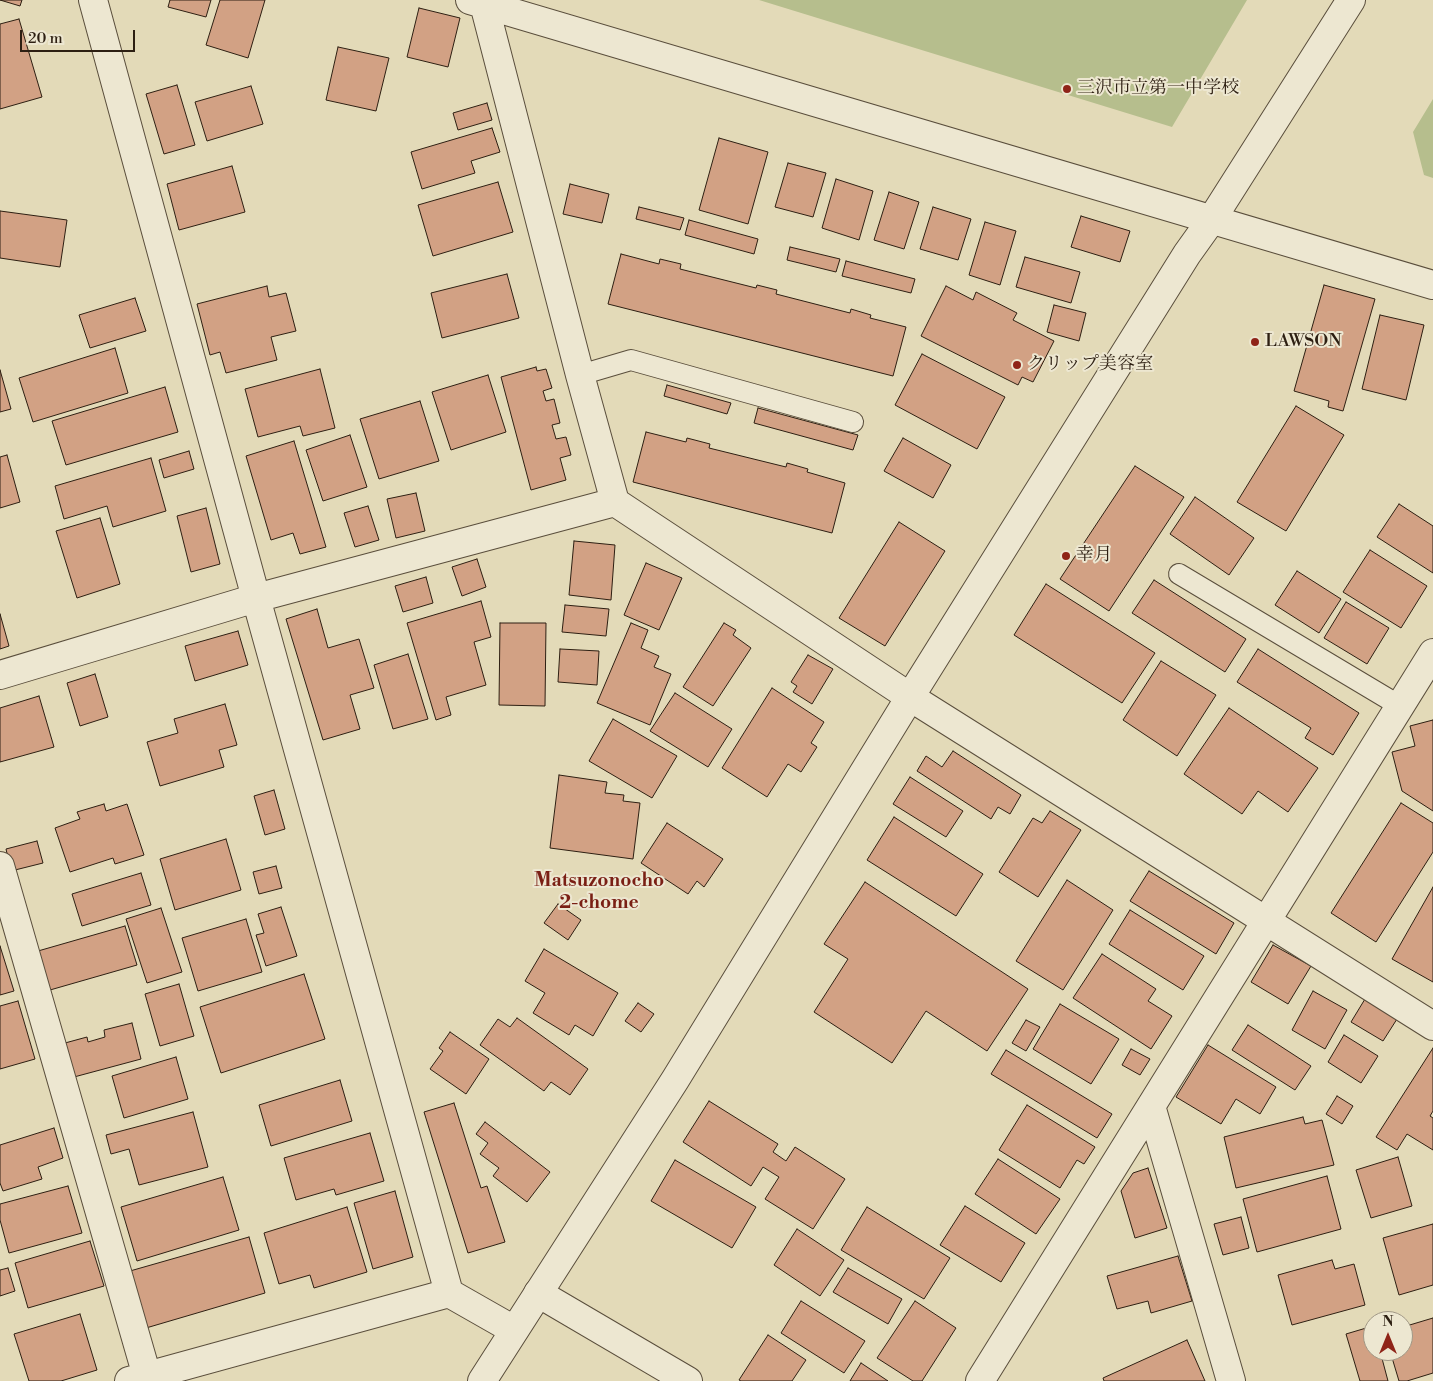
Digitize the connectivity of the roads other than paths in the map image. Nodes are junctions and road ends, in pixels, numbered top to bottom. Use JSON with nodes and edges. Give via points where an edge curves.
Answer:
{"nodes":[{"id":1,"x":93,"y":0,"type":"edge"},
{"id":2,"x":1350,"y":0,"type":"edge"},
{"id":3,"x":477,"y":2,"type":"edge"},
{"id":4,"x":1212,"y":219,"type":"junction"},
{"id":5,"x":1433,"y":285,"type":"edge"},
{"id":6,"x":580,"y":375,"type":"junction"},
{"id":7,"x":853,"y":422,"type":"dead end"},
{"id":8,"x":615,"y":502,"type":"junction"},
{"id":9,"x":1179,"y":574,"type":"dead end"},
{"id":10,"x":256,"y":598,"type":"junction"},
{"id":11,"x":1433,"y":653,"type":"edge"},
{"id":12,"x":0,"y":675,"type":"edge"},
{"id":13,"x":910,"y":697,"type":"junction"},
{"id":14,"x":1400,"y":706,"type":"junction"},
{"id":15,"x":0,"y":866,"type":"edge"},
{"id":16,"x":1266,"y":922,"type":"junction"},
{"id":17,"x":1433,"y":1026,"type":"edge"},
{"id":18,"x":1151,"y":1106,"type":"junction"},
{"id":19,"x":448,"y":1293,"type":"junction"},
{"id":20,"x":538,"y":1293,"type":"junction"},
{"id":21,"x":514,"y":1330,"type":"junction"},
{"id":22,"x":138,"y":1378,"type":"edge"},
{"id":23,"x":482,"y":1381,"type":"edge"},
{"id":24,"x":688,"y":1381,"type":"edge"},
{"id":25,"x":980,"y":1381,"type":"edge"},
{"id":26,"x":1231,"y":1381,"type":"edge"}],
"edges":[{"from":1,"to":10,"type":"street"},
{"from":2,"to":4,"type":"street"},
{"from":3,"to":4,"type":"street"},
{"from":3,"to":6,"type":"street"},
{"from":4,"to":5,"type":"street"},
{"from":4,"to":13,"type":"street"},
{"from":6,"to":7,"type":"lane","via":[[632,360]]},
{"from":6,"to":8,"type":"street"},
{"from":8,"to":10,"type":"street"},
{"from":8,"to":13,"type":"street"},
{"from":9,"to":14,"type":"lane"},
{"from":10,"to":12,"type":"street"},
{"from":10,"to":19,"type":"street"},
{"from":11,"to":14,"type":"street"},
{"from":13,"to":16,"type":"street"},
{"from":13,"to":20,"type":"street","via":[[675,1080]]},
{"from":14,"to":16,"type":"street"},
{"from":15,"to":22,"type":"street"},
{"from":16,"to":17,"type":"street"},
{"from":16,"to":18,"type":"street"},
{"from":18,"to":25,"type":"street"},
{"from":18,"to":26,"type":"street"},
{"from":19,"to":21,"type":"street"},
{"from":19,"to":22,"type":"street"},
{"from":20,"to":21,"type":"street"},
{"from":20,"to":24,"type":"street"},
{"from":21,"to":23,"type":"street"}]}
